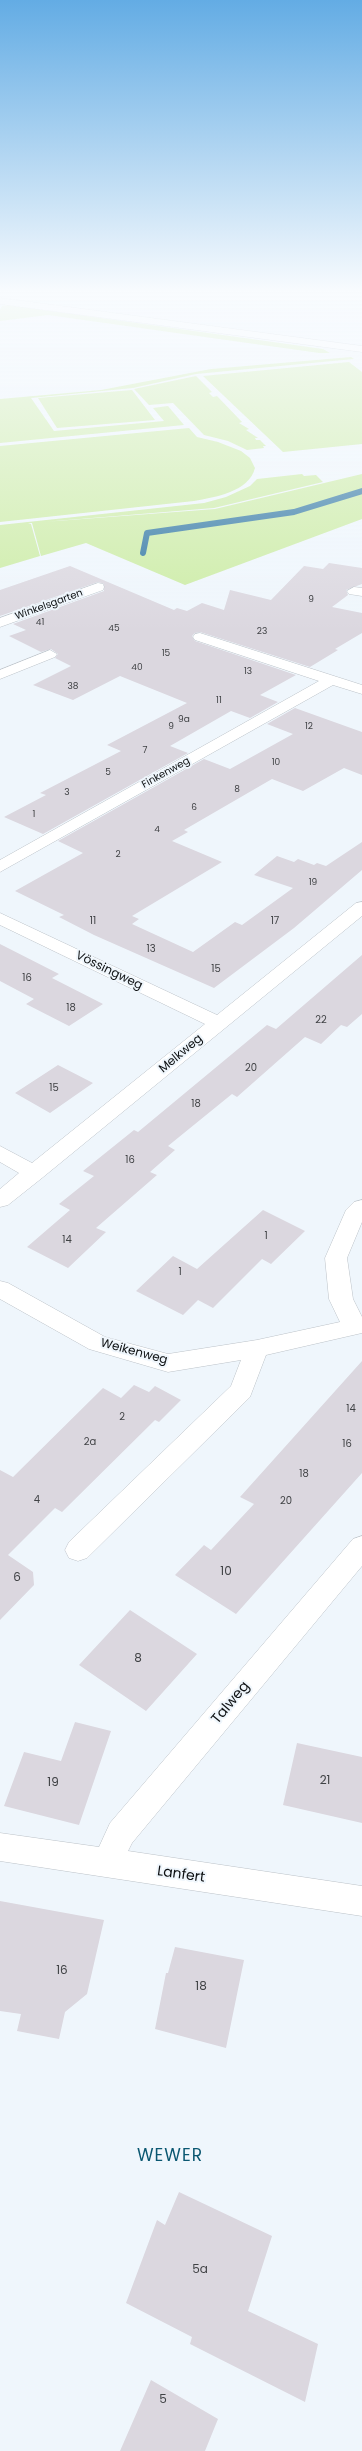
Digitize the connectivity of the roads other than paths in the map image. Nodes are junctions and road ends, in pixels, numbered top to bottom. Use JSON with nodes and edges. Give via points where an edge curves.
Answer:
{"nodes":[{"id":1,"x":98,"y":587,"type":"dead end"},
{"id":2,"x":0,"y":623,"type":"edge"},
{"id":3,"x":200,"y":636,"type":"dead end"},
{"id":4,"x":50,"y":654,"type":"dead end"},
{"id":5,"x":0,"y":675,"type":"edge"},
{"id":6,"x":331,"y":680,"type":"junction"},
{"id":7,"x":362,"y":690,"type":"edge"},
{"id":8,"x":0,"y":867,"type":"edge"},
{"id":9,"x":362,"y":907,"type":"edge"},
{"id":10,"x":0,"y":918,"type":"edge"},
{"id":11,"x":218,"y":1023,"type":"junction"},
{"id":12,"x":0,"y":1153,"type":"edge"},
{"id":13,"x":34,"y":1173,"type":"junction"},
{"id":14,"x":0,"y":1200,"type":"edge"},
{"id":15,"x":362,"y":1207,"type":"edge"},
{"id":16,"x":0,"y":1289,"type":"edge"},
{"id":17,"x":358,"y":1326,"type":"edge"},
{"id":18,"x":257,"y":1349,"type":"junction"},
{"id":19,"x":362,"y":1547,"type":"edge"},
{"id":20,"x":78,"y":1550,"type":"dead end"},
{"id":21,"x":0,"y":1847,"type":"edge"},
{"id":22,"x":107,"y":1864,"type":"junction"},
{"id":23,"x":362,"y":1902,"type":"edge"}],
"edges":[{"from":1,"to":2,"type":"street","name":"Winkelsgarten"},
{"from":3,"to":6,"type":"street"},
{"from":4,"to":5,"type":"street"},
{"from":6,"to":7,"type":"street"},
{"from":6,"to":8,"type":"street","name":"Finkenweg"},
{"from":9,"to":11,"type":"street","name":"Melkweg"},
{"from":10,"to":11,"type":"street","name":"Vössingweg"},
{"from":11,"to":13,"type":"street","name":"Melkweg"},
{"from":12,"to":13,"type":"street"},
{"from":13,"to":14,"type":"street","name":"Melkweg"},
{"from":15,"to":17,"type":"street","via":[[354,1215],[336,1258],[340,1299]]},
{"from":16,"to":18,"type":"street","name":"Weikenweg","via":[[98,1343],[168,1363]]},
{"from":17,"to":18,"type":"street","name":"Weikenweg"},
{"from":18,"to":20,"type":"street","via":[[241,1391]]},
{"from":19,"to":22,"type":"street","name":"Talweg","via":[[121,1833]]},
{"from":21,"to":22,"type":"street","name":"Lanfert"},
{"from":22,"to":23,"type":"street","name":"Lanfert"}]}
